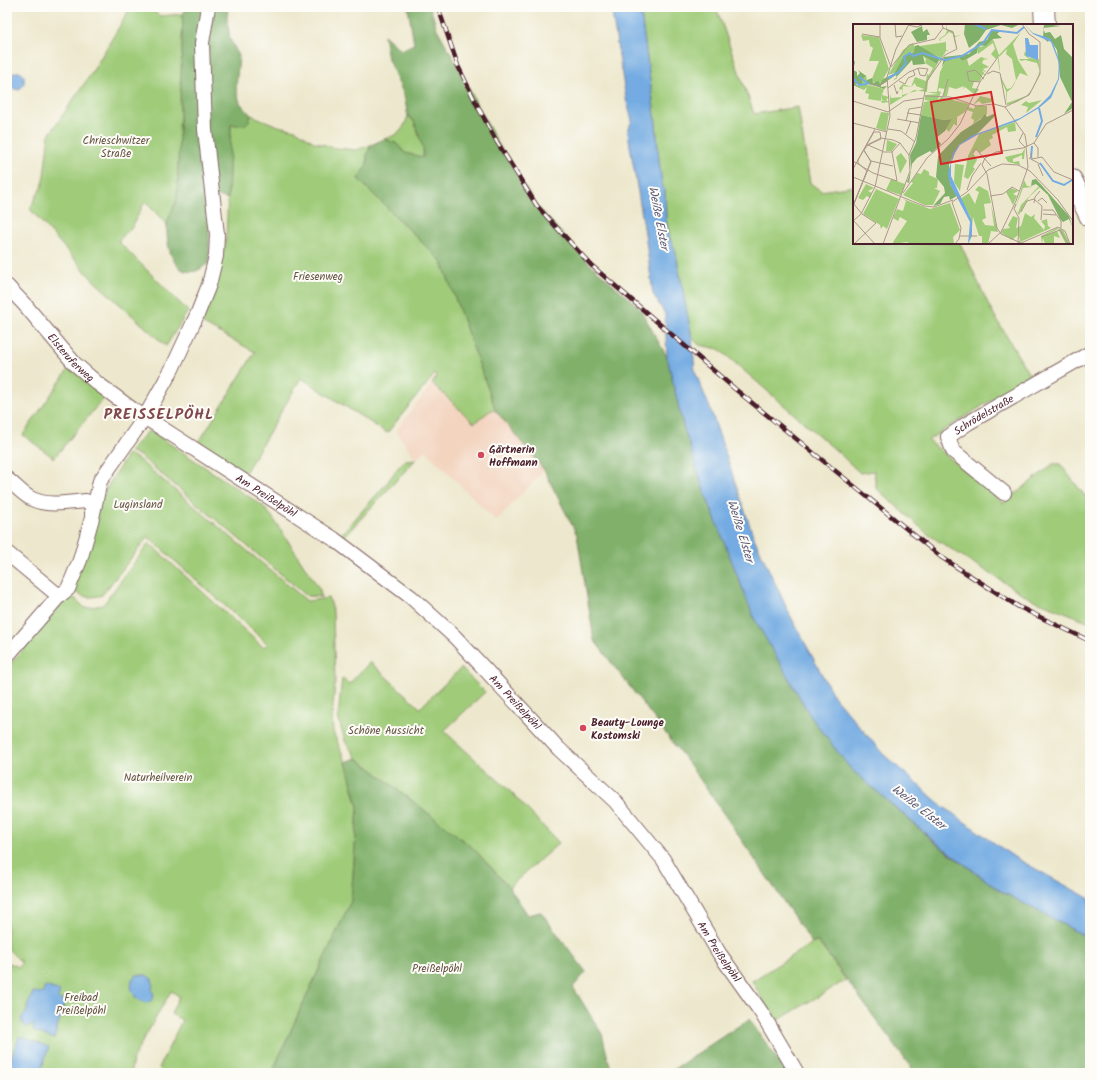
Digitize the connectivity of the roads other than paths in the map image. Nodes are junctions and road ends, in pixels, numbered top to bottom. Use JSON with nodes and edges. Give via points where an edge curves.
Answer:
{"nodes":[{"id":1,"x":208,"y":7,"type":"edge"},
{"id":2,"x":1044,"y":7,"type":"edge"},
{"id":3,"x":1045,"y":24,"type":"edge"},
{"id":4,"x":1073,"y":182,"type":"edge"},
{"id":5,"x":1090,"y":217,"type":"edge"},
{"id":6,"x":7,"y":286,"type":"edge"},
{"id":7,"x":1090,"y":353,"type":"edge"},
{"id":8,"x":145,"y":417,"type":"junction"},
{"id":9,"x":7,"y":479,"type":"edge"},
{"id":10,"x":1004,"y":493,"type":"dead end"},
{"id":11,"x":92,"y":518,"type":"junction"},
{"id":12,"x":7,"y":553,"type":"edge"},
{"id":13,"x":59,"y":596,"type":"junction"},
{"id":14,"x":7,"y":656,"type":"edge"},
{"id":15,"x":797,"y":1073,"type":"edge"}],
"edges":[{"from":1,"to":8,"type":"street","via":[[202,43],[204,130],[217,234],[216,256],[209,285],[197,315],[172,369]]},
{"from":2,"to":3,"type":"main road"},
{"from":4,"to":5,"type":"main road"},
{"from":6,"to":8,"type":"street","name":"Elsteruferweg","via":[[74,363]]},
{"from":7,"to":10,"type":"street","name":"Schrödelstraße","via":[[948,437],[953,451]]},
{"from":8,"to":11,"type":"street","via":[[100,481]]},
{"from":8,"to":15,"type":"street","name":"Am Preißelpöhl","via":[[334,539],[410,597],[455,638],[558,749],[615,801],[663,859],[719,953],[761,1012]]},
{"from":9,"to":11,"type":"street","via":[[40,502],[49,504],[86,501],[92,506]]},
{"from":11,"to":13,"type":"street","via":[[80,560],[68,589]]},
{"from":12,"to":13,"type":"street"},
{"from":13,"to":14,"type":"street"}]}
